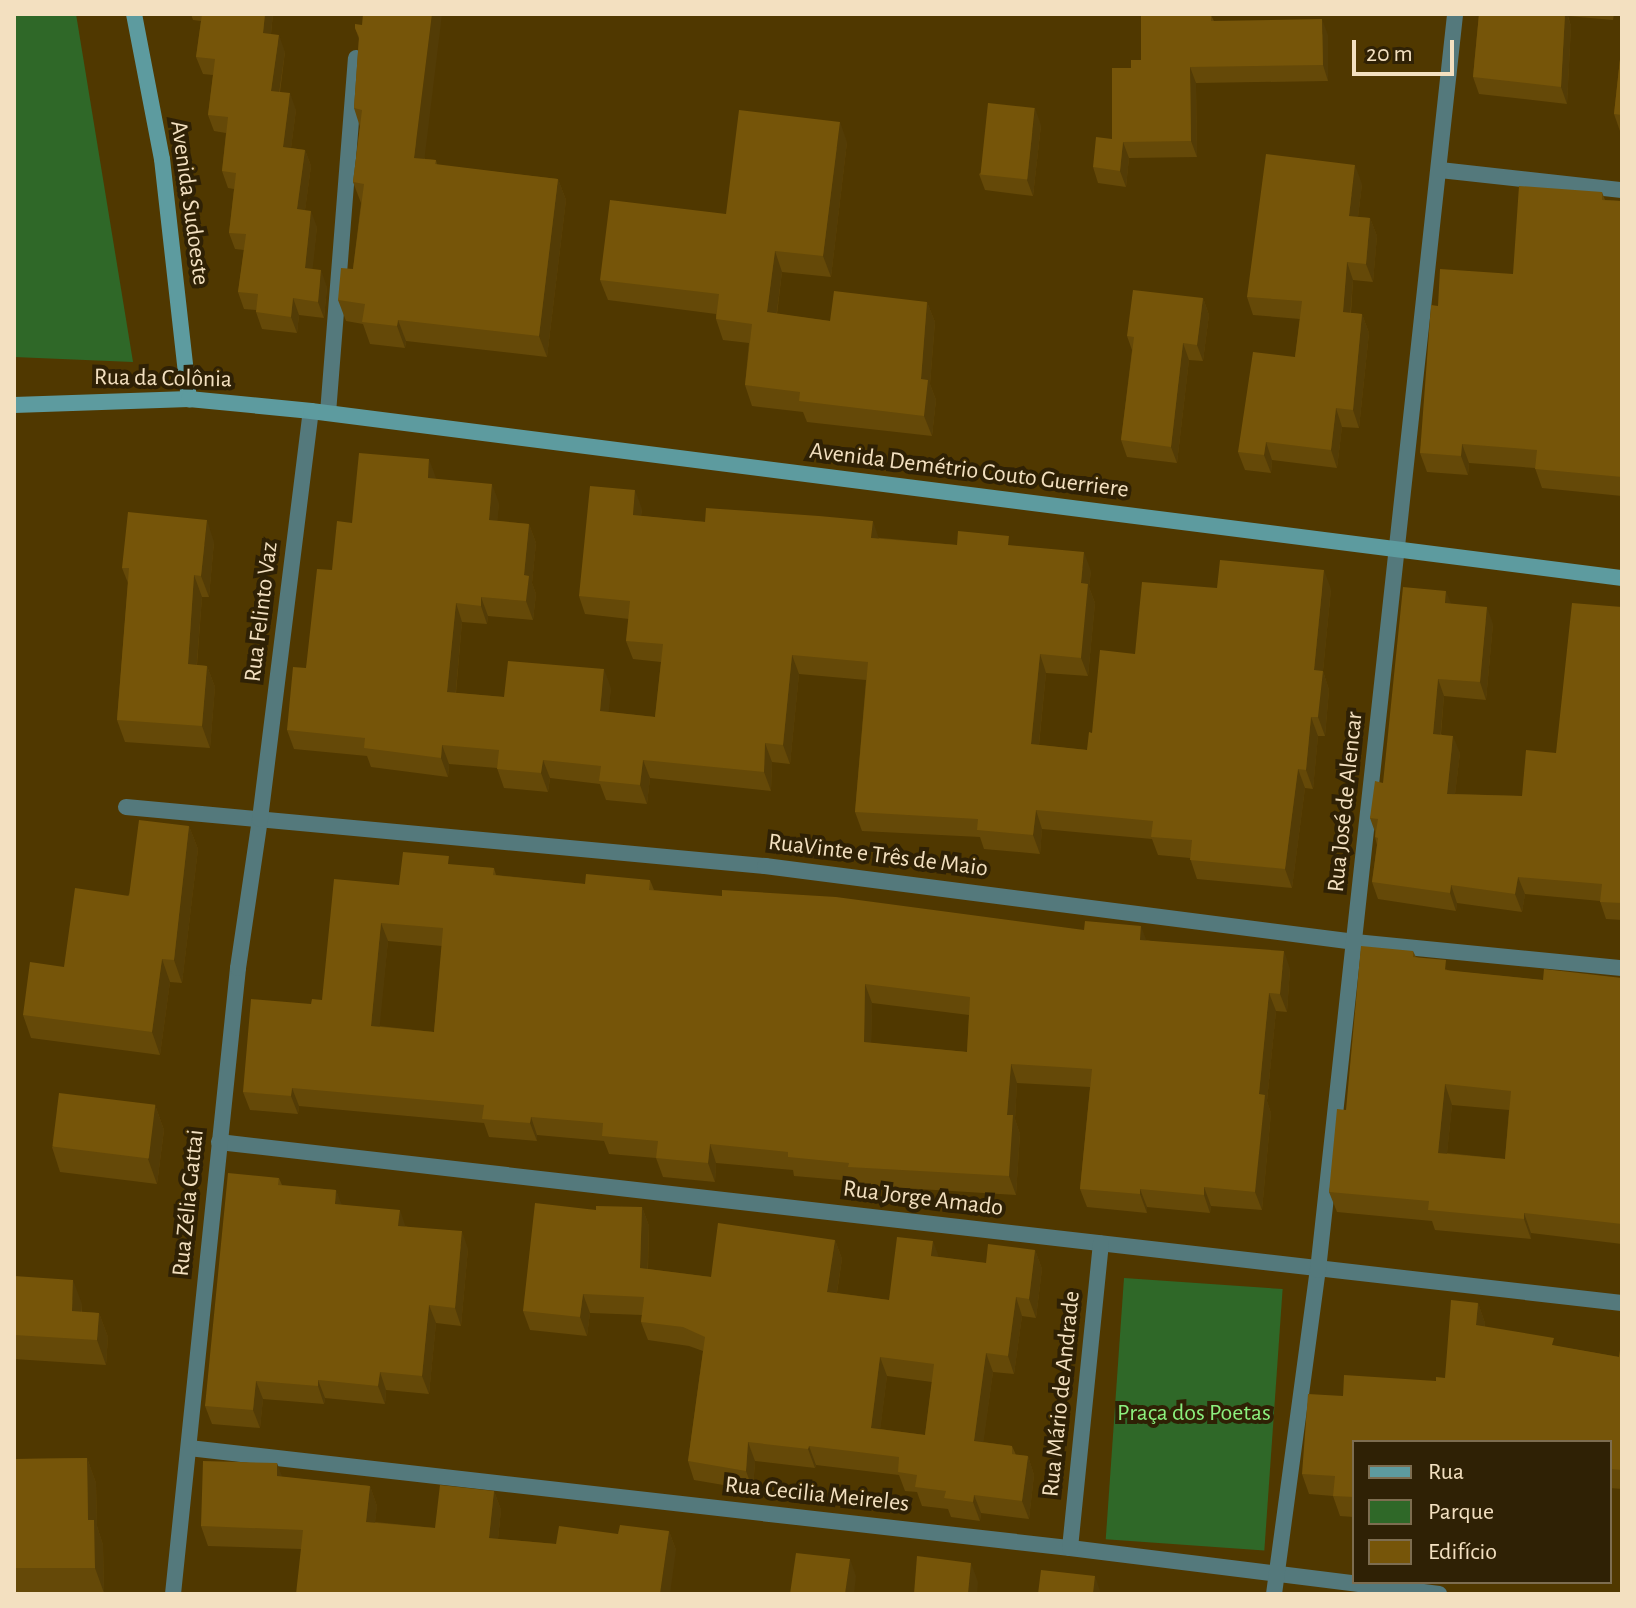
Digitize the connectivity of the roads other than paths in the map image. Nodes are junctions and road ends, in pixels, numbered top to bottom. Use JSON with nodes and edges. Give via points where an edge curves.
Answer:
{"nodes":[{"id":1,"x":134,"y":14,"type":"edge"},
{"id":2,"x":1455,"y":14,"type":"edge"},
{"id":3,"x":356,"y":58,"type":"edge"},
{"id":4,"x":1440,"y":170,"type":"junction"},
{"id":5,"x":1622,"y":190,"type":"edge"},
{"id":6,"x":189,"y":399,"type":"junction"},
{"id":7,"x":14,"y":405,"type":"edge"},
{"id":8,"x":319,"y":412,"type":"junction"},
{"id":9,"x":1397,"y":549,"type":"junction"},
{"id":10,"x":1622,"y":578,"type":"edge"},
{"id":11,"x":126,"y":807,"type":"dead end"},
{"id":12,"x":260,"y":819,"type":"junction"},
{"id":13,"x":1355,"y":942,"type":"junction"},
{"id":14,"x":1622,"y":968,"type":"edge"},
{"id":15,"x":219,"y":1142,"type":"junction"},
{"id":16,"x":1101,"y":1244,"type":"junction"},
{"id":17,"x":1318,"y":1270,"type":"junction"},
{"id":18,"x":1622,"y":1303,"type":"edge"},
{"id":19,"x":189,"y":1448,"type":"junction"},
{"id":20,"x":1070,"y":1548,"type":"junction"},
{"id":21,"x":1276,"y":1575,"type":"junction"},
{"id":22,"x":1352,"y":1584,"type":"edge"},
{"id":23,"x":1353,"y":1584,"type":"edge"},
{"id":24,"x":173,"y":1594,"type":"edge"},
{"id":25,"x":1274,"y":1594,"type":"edge"},
{"id":26,"x":1439,"y":1594,"type":"edge"}],
"edges":[{"from":1,"to":6,"type":"main road","name":"Avenida Sudoeste","via":[[162,159]]},
{"from":2,"to":4,"type":"street","name":"Rua José de Alencar"},
{"from":3,"to":8,"type":"street","name":"Rua Felinto Vaz"},
{"from":4,"to":5,"type":"street"},
{"from":4,"to":9,"type":"street","name":"Rua José de Alencar"},
{"from":6,"to":7,"type":"main road","name":"Rua da Colônia"},
{"from":6,"to":8,"type":"main road","name":"Rua da Colônia"},
{"from":8,"to":9,"type":"main road","name":"Avenida Demétrio Couto Guerriere"},
{"from":8,"to":12,"type":"street","name":"Rua Felinto Vaz"},
{"from":9,"to":10,"type":"main road","name":"Avenida Demétrio Couto Guerriere"},
{"from":9,"to":13,"type":"street","name":"Rua José de Alencar"},
{"from":11,"to":12,"type":"street","name":"RuaVinte e Três de Maio"},
{"from":12,"to":13,"type":"street","name":"RuaVinte e Três de Maio","via":[[765,866]]},
{"from":12,"to":15,"type":"street","name":"Rua Zélia Gattai"},
{"from":13,"to":14,"type":"street","name":"RuaVinte e Três de Maio"},
{"from":13,"to":17,"type":"street","name":"Rua José de Alencar"},
{"from":15,"to":16,"type":"street","name":"Rua Jorge Amado"},
{"from":15,"to":19,"type":"street","name":"Rua Zélia Gattai"},
{"from":16,"to":17,"type":"street","name":"Rua Jorge Amado"},
{"from":16,"to":20,"type":"street","name":"Rua Mário de Andrade"},
{"from":17,"to":18,"type":"street","name":"Rua Jorge Amado"},
{"from":17,"to":21,"type":"street","name":"Rua José de Alencar"},
{"from":19,"to":20,"type":"street","name":"Rua Cecilia Meireles"},
{"from":19,"to":24,"type":"street","name":"Rua Zélia Gattai"},
{"from":20,"to":21,"type":"street","name":"Rua Cecilia Meireles"},
{"from":21,"to":22,"type":"street","name":"Rua Cecilia Meireles"},
{"from":21,"to":25,"type":"street","name":"Rua José de Alencar"},
{"from":23,"to":26,"type":"street","name":"Rua Cecilia Meireles"}]}
